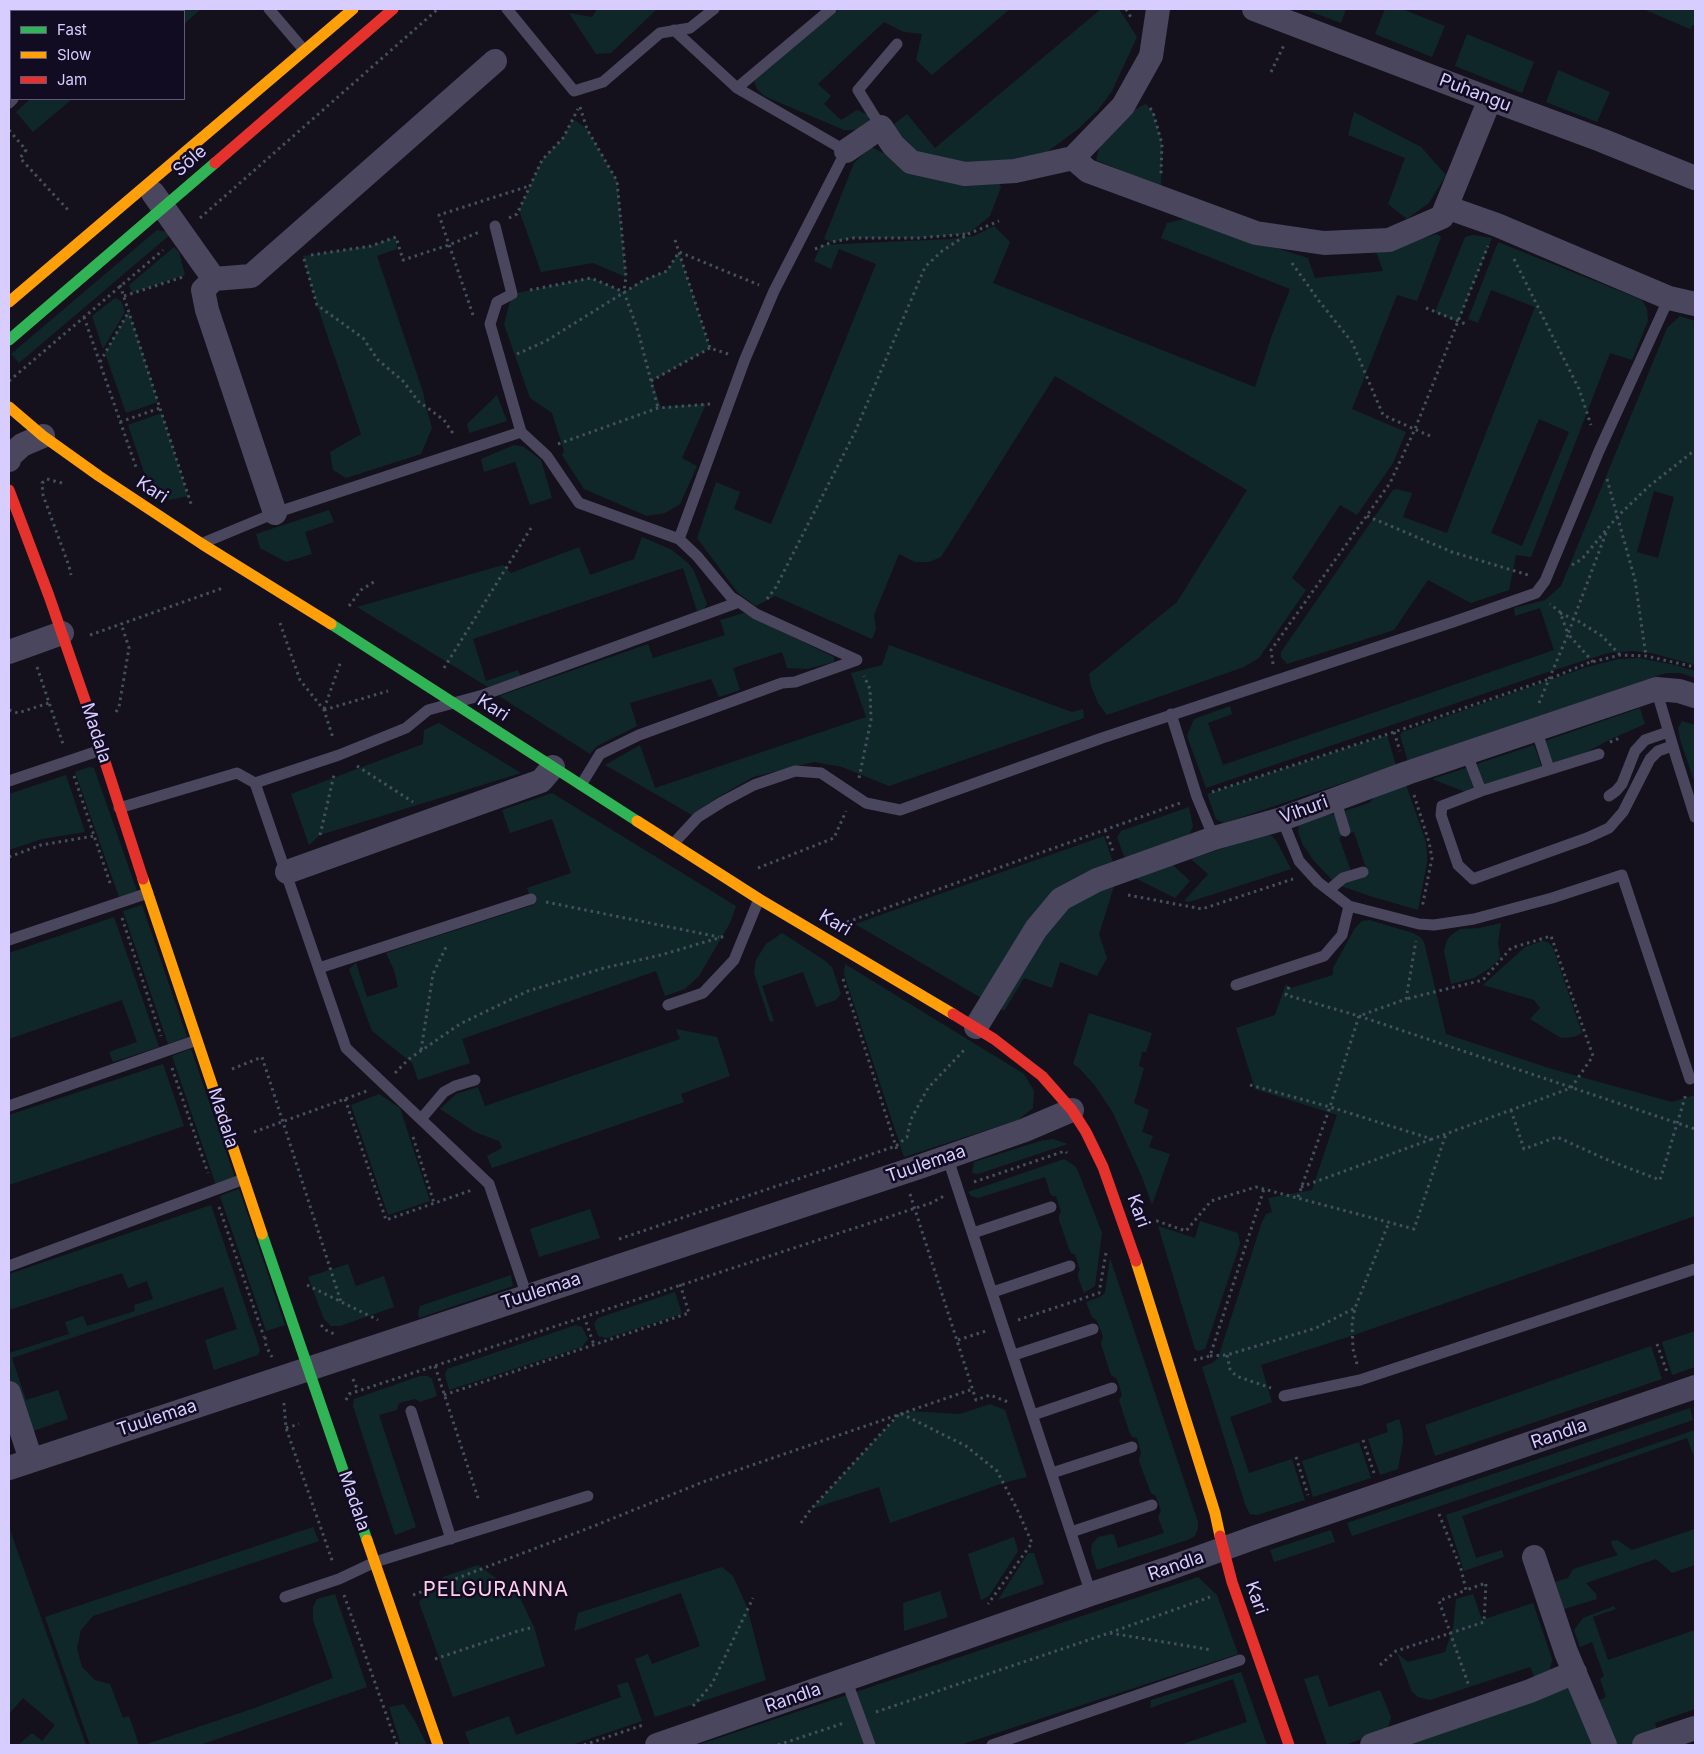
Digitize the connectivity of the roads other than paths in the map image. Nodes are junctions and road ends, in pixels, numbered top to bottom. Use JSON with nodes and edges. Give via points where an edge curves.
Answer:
{"nodes":[{"id":1,"x":269,"y":9,"type":"edge"},
{"id":2,"x":353,"y":9,"type":"edge"},
{"id":3,"x":394,"y":9,"type":"edge"},
{"id":4,"x":506,"y":9,"type":"edge"},
{"id":5,"x":714,"y":9,"type":"edge"},
{"id":6,"x":831,"y":9,"type":"edge"},
{"id":7,"x":1158,"y":9,"type":"edge"},
{"id":8,"x":1254,"y":9,"type":"edge"},
{"id":9,"x":674,"y":30,"type":"junction"},
{"id":10,"x":897,"y":44,"type":"dead end"},
{"id":11,"x":313,"y":61,"type":"junction"},
{"id":12,"x":495,"y":62,"type":"dead end"},
{"id":13,"x":737,"y":88,"type":"junction"},
{"id":14,"x":1490,"y":99,"type":"junction"},
{"id":15,"x":881,"y":127,"type":"junction"},
{"id":16,"x":846,"y":151,"type":"junction"},
{"id":17,"x":1073,"y":158,"type":"junction"},
{"id":18,"x":1695,"y":178,"type":"edge"},
{"id":19,"x":147,"y":186,"type":"junction"},
{"id":20,"x":1446,"y":206,"type":"junction"},
{"id":21,"x":163,"y":207,"type":"junction"},
{"id":22,"x":495,"y":226,"type":"road end"},
{"id":23,"x":210,"y":275,"type":"junction"},
{"id":24,"x":1669,"y":298,"type":"junction"},
{"id":25,"x":9,"y":302,"type":"edge"},
{"id":26,"x":1695,"y":304,"type":"edge"},
{"id":27,"x":9,"y":340,"type":"edge"},
{"id":28,"x":9,"y":407,"type":"edge"},
{"id":29,"x":521,"y":432,"type":"junction"},
{"id":30,"x":43,"y":436,"type":"junction"},
{"id":31,"x":9,"y":460,"type":"edge"},
{"id":32,"x":9,"y":490,"type":"edge"},
{"id":33,"x":275,"y":512,"type":"junction"},
{"id":34,"x":679,"y":539,"type":"junction"},
{"id":35,"x":202,"y":544,"type":"junction"},
{"id":36,"x":739,"y":602,"type":"junction"},
{"id":37,"x":62,"y":633,"type":"junction"},
{"id":38,"x":19,"y":648,"type":"edge"},
{"id":39,"x":1656,"y":689,"type":"junction"},
{"id":40,"x":1695,"y":696,"type":"edge"},
{"id":41,"x":452,"y":702,"type":"junction"},
{"id":42,"x":1171,"y":714,"type":"junction"},
{"id":43,"x":1536,"y":729,"type":"junction"},
{"id":44,"x":1668,"y":732,"type":"junction"},
{"id":45,"x":1672,"y":746,"type":"junction"},
{"id":46,"x":101,"y":750,"type":"junction"},
{"id":47,"x":1466,"y":752,"type":"junction"},
{"id":48,"x":1599,"y":754,"type":"dead end"},
{"id":49,"x":553,"y":768,"type":"junction"},
{"id":50,"x":1549,"y":769,"type":"junction"},
{"id":51,"x":9,"y":781,"type":"edge"},
{"id":52,"x":255,"y":783,"type":"junction"},
{"id":53,"x":581,"y":785,"type":"junction"},
{"id":54,"x":1481,"y":791,"type":"junction"},
{"id":55,"x":1609,"y":796,"type":"dead end"},
{"id":56,"x":1335,"y":798,"type":"junction"},
{"id":57,"x":120,"y":808,"type":"junction"},
{"id":58,"x":1695,"y":817,"type":"edge"},
{"id":59,"x":1282,"y":819,"type":"junction"},
{"id":60,"x":1345,"y":831,"type":"dead end"},
{"id":61,"x":1214,"y":838,"type":"junction"},
{"id":62,"x":672,"y":844,"type":"junction"},
{"id":63,"x":287,"y":872,"type":"junction"},
{"id":64,"x":1363,"y":872,"type":"dead end"},
{"id":65,"x":1329,"y":890,"type":"junction"},
{"id":66,"x":148,"y":893,"type":"junction"},
{"id":67,"x":531,"y":899,"type":"road end"},
{"id":68,"x":759,"y":899,"type":"junction"},
{"id":69,"x":1349,"y":906,"type":"junction"},
{"id":70,"x":9,"y":940,"type":"edge"},
{"id":71,"x":319,"y":968,"type":"junction"},
{"id":72,"x":1236,"y":985,"type":"dead end"},
{"id":73,"x":668,"y":1005,"type":"dead end"},
{"id":74,"x":976,"y":1027,"type":"junction"},
{"id":75,"x":198,"y":1040,"type":"junction"},
{"id":76,"x":1690,"y":1079,"type":"road end"},
{"id":77,"x":475,"y":1080,"type":"dead end"},
{"id":78,"x":9,"y":1106,"type":"edge"},
{"id":79,"x":1072,"y":1110,"type":"junction"},
{"id":80,"x":421,"y":1119,"type":"junction"},
{"id":81,"x":947,"y":1156,"type":"junction"},
{"id":82,"x":244,"y":1179,"type":"junction"},
{"id":83,"x":1051,"y":1208,"type":"dead end"},
{"id":84,"x":973,"y":1233,"type":"junction"},
{"id":85,"x":9,"y":1266,"type":"edge"},
{"id":86,"x":1070,"y":1266,"type":"dead end"},
{"id":87,"x":1695,"y":1269,"type":"edge"},
{"id":88,"x":993,"y":1292,"type":"junction"},
{"id":89,"x":527,"y":1296,"type":"junction"},
{"id":90,"x":1093,"y":1329,"type":"dead end"},
{"id":91,"x":1014,"y":1355,"type":"junction"},
{"id":92,"x":307,"y":1368,"type":"junction"},
{"id":93,"x":1112,"y":1388,"type":"dead end"},
{"id":94,"x":1695,"y":1388,"type":"edge"},
{"id":95,"x":9,"y":1393,"type":"edge"},
{"id":96,"x":1284,"y":1396,"type":"road end"},
{"id":97,"x":411,"y":1411,"type":"dead end"},
{"id":98,"x":1033,"y":1415,"type":"junction"},
{"id":99,"x":1132,"y":1447,"type":"dead end"},
{"id":100,"x":20,"y":1464,"type":"edge"},
{"id":101,"x":1052,"y":1473,"type":"junction"},
{"id":102,"x":588,"y":1496,"type":"dead end"},
{"id":103,"x":1152,"y":1505,"type":"dead end"},
{"id":104,"x":1071,"y":1532,"type":"junction"},
{"id":105,"x":451,"y":1539,"type":"junction"},
{"id":106,"x":1222,"y":1550,"type":"junction"},
{"id":107,"x":1534,"y":1557,"type":"dead end"},
{"id":108,"x":375,"y":1562,"type":"junction"},
{"id":109,"x":1091,"y":1594,"type":"junction"},
{"id":110,"x":285,"y":1597,"type":"dead end"},
{"id":111,"x":1240,"y":1660,"type":"dead end"},
{"id":112,"x":1575,"y":1672,"type":"junction"},
{"id":113,"x":846,"y":1679,"type":"junction"},
{"id":114,"x":1695,"y":1728,"type":"edge"},
{"id":115,"x":438,"y":1745,"type":"edge"},
{"id":116,"x":657,"y":1745,"type":"edge"},
{"id":117,"x":870,"y":1745,"type":"edge"},
{"id":118,"x":992,"y":1745,"type":"edge"},
{"id":119,"x":1289,"y":1745,"type":"edge"},
{"id":120,"x":1372,"y":1745,"type":"edge"},
{"id":121,"x":1605,"y":1745,"type":"edge"},
{"id":122,"x":1644,"y":1745,"type":"edge"}],
"edges":[{"from":1,"to":11,"type":"lane"},
{"from":2,"to":11,"type":"street","name":"Sõle"},
{"from":3,"to":11,"type":"street","name":"Sõle"},
{"from":4,"to":9,"type":"lane","via":[[574,91],[603,82],[660,33]]},
{"from":5,"to":9,"type":"lane","via":[[690,28]]},
{"from":6,"to":13,"type":"lane"},
{"from":7,"to":17,"type":"street","via":[[1151,56],[1123,106]]},
{"from":8,"to":14,"type":"street","name":"Puhangu"},
{"from":9,"to":13,"type":"lane"},
{"from":10,"to":15,"type":"lane","via":[[858,90]]},
{"from":11,"to":19,"type":"street","name":"Sõle"},
{"from":11,"to":21,"type":"street","name":"Sõle"},
{"from":12,"to":23,"type":"street","via":[[252,276]]},
{"from":13,"to":16,"type":"lane"},
{"from":14,"to":18,"type":"street","name":"Puhangu"},
{"from":14,"to":20,"type":"street"},
{"from":15,"to":16,"type":"street"},
{"from":15,"to":17,"type":"street","via":[[893,145],[911,162],[965,174],[1014,171]]},
{"from":16,"to":34,"type":"lane","via":[[774,291],[745,359]]},
{"from":17,"to":20,"type":"street","via":[[1088,171],[1256,233],[1324,243],[1390,240],[1442,217]]},
{"from":19,"to":21,"type":"street"},
{"from":19,"to":25,"type":"street","name":"Sõle"},
{"from":20,"to":24,"type":"street"},
{"from":21,"to":23,"type":"street"},
{"from":21,"to":27,"type":"street","name":"Sõle"},
{"from":22,"to":29,"type":"lane","via":[[512,294],[498,302],[490,324]]},
{"from":23,"to":33,"type":"street","via":[[203,290],[207,310]]},
{"from":24,"to":26,"type":"street"},
{"from":24,"to":42,"type":"lane","via":[[1599,451],[1545,581],[1536,593]]},
{"from":28,"to":30,"type":"street","name":"Kari"},
{"from":29,"to":33,"type":"lane"},
{"from":29,"to":34,"type":"lane","via":[[547,456],[579,503]]},
{"from":30,"to":31,"type":"street","via":[[22,445]]},
{"from":30,"to":35,"type":"street","name":"Kari"},
{"from":32,"to":37,"type":"street","name":"Madala"},
{"from":33,"to":35,"type":"lane"},
{"from":34,"to":36,"type":"lane"},
{"from":35,"to":41,"type":"street","name":"Kari"},
{"from":36,"to":41,"type":"lane","via":[[483,695]]},
{"from":36,"to":53,"type":"lane","via":[[756,614],[857,660],[795,682],[782,683],[639,735],[600,754]]},
{"from":37,"to":38,"type":"street"},
{"from":37,"to":46,"type":"street","name":"Madala"},
{"from":39,"to":40,"type":"street","name":"Vihuri"},
{"from":39,"to":43,"type":"street","name":"Vihuri"},
{"from":39,"to":44,"type":"lane"},
{"from":41,"to":49,"type":"street","name":"Kari"},
{"from":41,"to":52,"type":"lane","via":[[428,710],[406,728]]},
{"from":42,"to":61,"type":"lane","via":[[1197,797]]},
{"from":42,"to":62,"type":"lane","via":[[900,810],[866,803],[822,773],[795,771],[754,785],[722,802],[698,817]]},
{"from":43,"to":47,"type":"street","name":"Vihuri"},
{"from":43,"to":50,"type":"lane"},
{"from":44,"to":45,"type":"lane"},
{"from":44,"to":55,"type":"lane","via":[[1645,740],[1635,751],[1622,784]]},
{"from":45,"to":54,"type":"lane","via":[[1658,751],[1650,759],[1623,812],[1609,828],[1473,879],[1458,865],[1441,815],[1442,806]]},
{"from":45,"to":58,"type":"lane"},
{"from":46,"to":51,"type":"lane"},
{"from":46,"to":57,"type":"street","name":"Madala"},
{"from":47,"to":54,"type":"lane"},
{"from":47,"to":56,"type":"street","name":"Vihuri"},
{"from":48,"to":50,"type":"lane"},
{"from":49,"to":53,"type":"street","name":"Kari"},
{"from":49,"to":63,"type":"street","via":[[541,781]]},
{"from":50,"to":54,"type":"lane"},
{"from":52,"to":57,"type":"lane","via":[[236,772]]},
{"from":52,"to":63,"type":"lane"},
{"from":53,"to":62,"type":"street","name":"Kari"},
{"from":56,"to":59,"type":"street","name":"Vihuri"},
{"from":56,"to":60,"type":"lane"},
{"from":57,"to":66,"type":"street","name":"Madala"},
{"from":59,"to":61,"type":"street","name":"Vihuri"},
{"from":59,"to":65,"type":"lane","via":[[1298,861]]},
{"from":61,"to":74,"type":"street","name":"Vihuri","via":[[1097,880],[1061,900],[1036,929]]},
{"from":62,"to":68,"type":"street","name":"Kari"},
{"from":63,"to":71,"type":"lane"},
{"from":64,"to":65,"type":"lane","via":[[1343,878]]},
{"from":65,"to":69,"type":"lane"},
{"from":66,"to":70,"type":"lane"},
{"from":66,"to":75,"type":"street","name":"Madala"},
{"from":67,"to":71,"type":"lane"},
{"from":68,"to":73,"type":"lane","via":[[734,960],[703,993]]},
{"from":68,"to":74,"type":"street","name":"Kari"},
{"from":69,"to":72,"type":"lane","via":[[1342,935],[1324,956]]},
{"from":69,"to":76,"type":"lane","via":[[1434,925],[1474,919],[1622,875]]},
{"from":71,"to":80,"type":"lane","via":[[346,1048]]},
{"from":74,"to":79,"type":"street","name":"Kari","via":[[1042,1076]]},
{"from":75,"to":78,"type":"lane"},
{"from":75,"to":82,"type":"street","name":"Madala"},
{"from":77,"to":80,"type":"lane","via":[[444,1092]]},
{"from":79,"to":81,"type":"street","name":"Tuulemaa","via":[[1025,1130]]},
{"from":79,"to":106,"type":"street","name":"Kari","via":[[1103,1167],[1127,1232],[1215,1513]]},
{"from":80,"to":89,"type":"lane","via":[[489,1184]]},
{"from":81,"to":84,"type":"lane"},
{"from":81,"to":89,"type":"street","name":"Tuulemaa"},
{"from":82,"to":85,"type":"lane"},
{"from":82,"to":92,"type":"street","name":"Madala"},
{"from":83,"to":84,"type":"lane"},
{"from":84,"to":88,"type":"lane"},
{"from":86,"to":88,"type":"lane"},
{"from":87,"to":96,"type":"lane","via":[[1360,1380]]},
{"from":88,"to":91,"type":"lane"},
{"from":89,"to":92,"type":"street","name":"Tuulemaa"},
{"from":90,"to":91,"type":"lane"},
{"from":91,"to":98,"type":"lane"},
{"from":92,"to":100,"type":"street","name":"Tuulemaa"},
{"from":92,"to":108,"type":"street","name":"Madala"},
{"from":93,"to":98,"type":"lane"},
{"from":94,"to":106,"type":"street","name":"Randla"},
{"from":95,"to":100,"type":"street"},
{"from":97,"to":105,"type":"lane"},
{"from":98,"to":101,"type":"lane"},
{"from":99,"to":101,"type":"lane"},
{"from":101,"to":104,"type":"lane"},
{"from":102,"to":105,"type":"lane"},
{"from":103,"to":104,"type":"lane"},
{"from":104,"to":109,"type":"lane"},
{"from":105,"to":108,"type":"lane"},
{"from":106,"to":109,"type":"street","name":"Randla"},
{"from":106,"to":119,"type":"street","name":"Kari"},
{"from":107,"to":112,"type":"street"},
{"from":108,"to":110,"type":"lane","via":[[339,1579]]},
{"from":108,"to":115,"type":"street","name":"Madala"},
{"from":109,"to":113,"type":"street","name":"Randla"},
{"from":111,"to":118,"type":"lane"},
{"from":112,"to":120,"type":"street","via":[[1548,1685]]},
{"from":112,"to":121,"type":"street"},
{"from":113,"to":116,"type":"street","name":"Randla"},
{"from":113,"to":117,"type":"lane"},
{"from":114,"to":122,"type":"street"}]}
